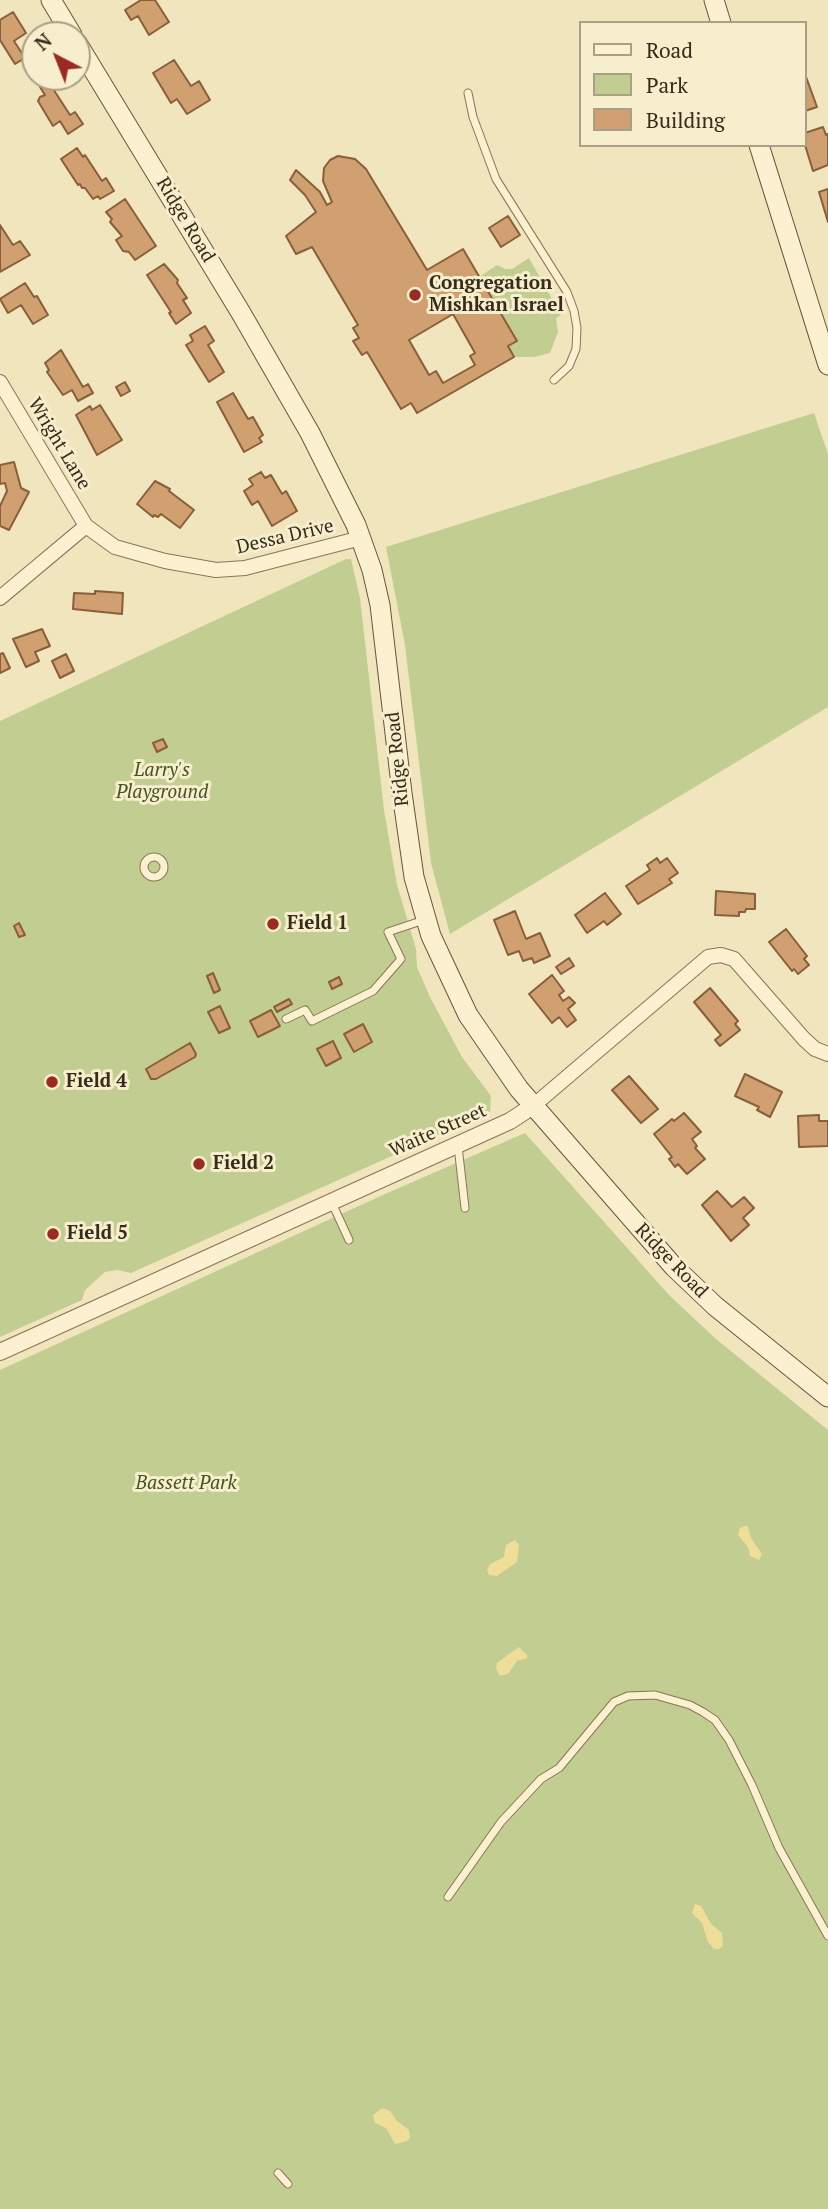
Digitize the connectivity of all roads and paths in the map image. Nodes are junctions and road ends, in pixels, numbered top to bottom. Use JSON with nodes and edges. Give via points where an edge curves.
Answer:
{"nodes":[{"id":1,"x":51,"y":0,"type":"edge"},
{"id":2,"x":714,"y":0,"type":"edge"},
{"id":3,"x":64,"y":21,"type":"edge"},
{"id":4,"x":720,"y":21,"type":"edge"},
{"id":5,"x":91,"y":66,"type":"edge"},
{"id":6,"x":468,"y":93,"type":"dead end"},
{"id":7,"x":760,"y":147,"type":"edge"},
{"id":8,"x":828,"y":365,"type":"edge"},
{"id":9,"x":554,"y":380,"type":"dead end"},
{"id":10,"x":0,"y":382,"type":"edge"},
{"id":11,"x":86,"y":526,"type":"junction"},
{"id":12,"x":361,"y":538,"type":"junction"},
{"id":13,"x":0,"y":598,"type":"edge"},
{"id":14,"x":426,"y":920,"type":"junction"},
{"id":15,"x":286,"y":1019,"type":"dead end"},
{"id":16,"x":828,"y":1054,"type":"edge"},
{"id":17,"x":533,"y":1106,"type":"junction"},
{"id":18,"x":458,"y":1145,"type":"junction"},
{"id":19,"x":332,"y":1202,"type":"junction"},
{"id":20,"x":465,"y":1208,"type":"dead end"},
{"id":21,"x":349,"y":1240,"type":"dead end"},
{"id":22,"x":0,"y":1352,"type":"edge"},
{"id":23,"x":828,"y":1397,"type":"edge"},
{"id":24,"x":448,"y":1897,"type":"dead end"},
{"id":25,"x":828,"y":1936,"type":"edge"},
{"id":26,"x":278,"y":2173,"type":"dead end"},
{"id":27,"x":288,"y":2184,"type":"dead end"}],
"edges":[{"from":1,"to":3,"type":"main road"},
{"from":2,"to":4,"type":"main road"},
{"from":5,"to":12,"type":"main road","name":"Ridge Road","via":[[279,378],[343,495]]},
{"from":6,"to":9,"type":"lane","via":[[496,179],[561,282],[574,311],[576,349],[569,366]]},
{"from":7,"to":8,"type":"main road"},
{"from":10,"to":11,"type":"street","name":"Wright Lane"},
{"from":11,"to":12,"type":"street","name":"Dessa Drive","via":[[115,547],[216,570],[246,568]]},
{"from":11,"to":13,"type":"street"},
{"from":12,"to":14,"type":"main road","name":"Ridge Road","via":[[383,619],[407,836]]},
{"from":14,"to":15,"type":"lane","via":[[388,932],[401,959],[373,991],[312,1021],[305,1010]]},
{"from":14,"to":17,"type":"main road","name":"Ridge Road","via":[[468,1015]]},
{"from":16,"to":17,"type":"street","name":"Waite Street","via":[[804,1039],[734,959],[708,957]]},
{"from":17,"to":18,"type":"street","name":"Waite Street"},
{"from":17,"to":23,"type":"main road","name":"Ridge Road","via":[[695,1288]]},
{"from":18,"to":19,"type":"street","name":"Waite Street"},
{"from":18,"to":20,"type":"lane"},
{"from":19,"to":21,"type":"lane"},
{"from":19,"to":22,"type":"street","name":"Waite Street"},
{"from":24,"to":25,"type":"lane","via":[[501,1822],[541,1779],[559,1768],[614,1702],[628,1696],[655,1695],[690,1704],[715,1720]]},
{"from":26,"to":27,"type":"lane"}]}
